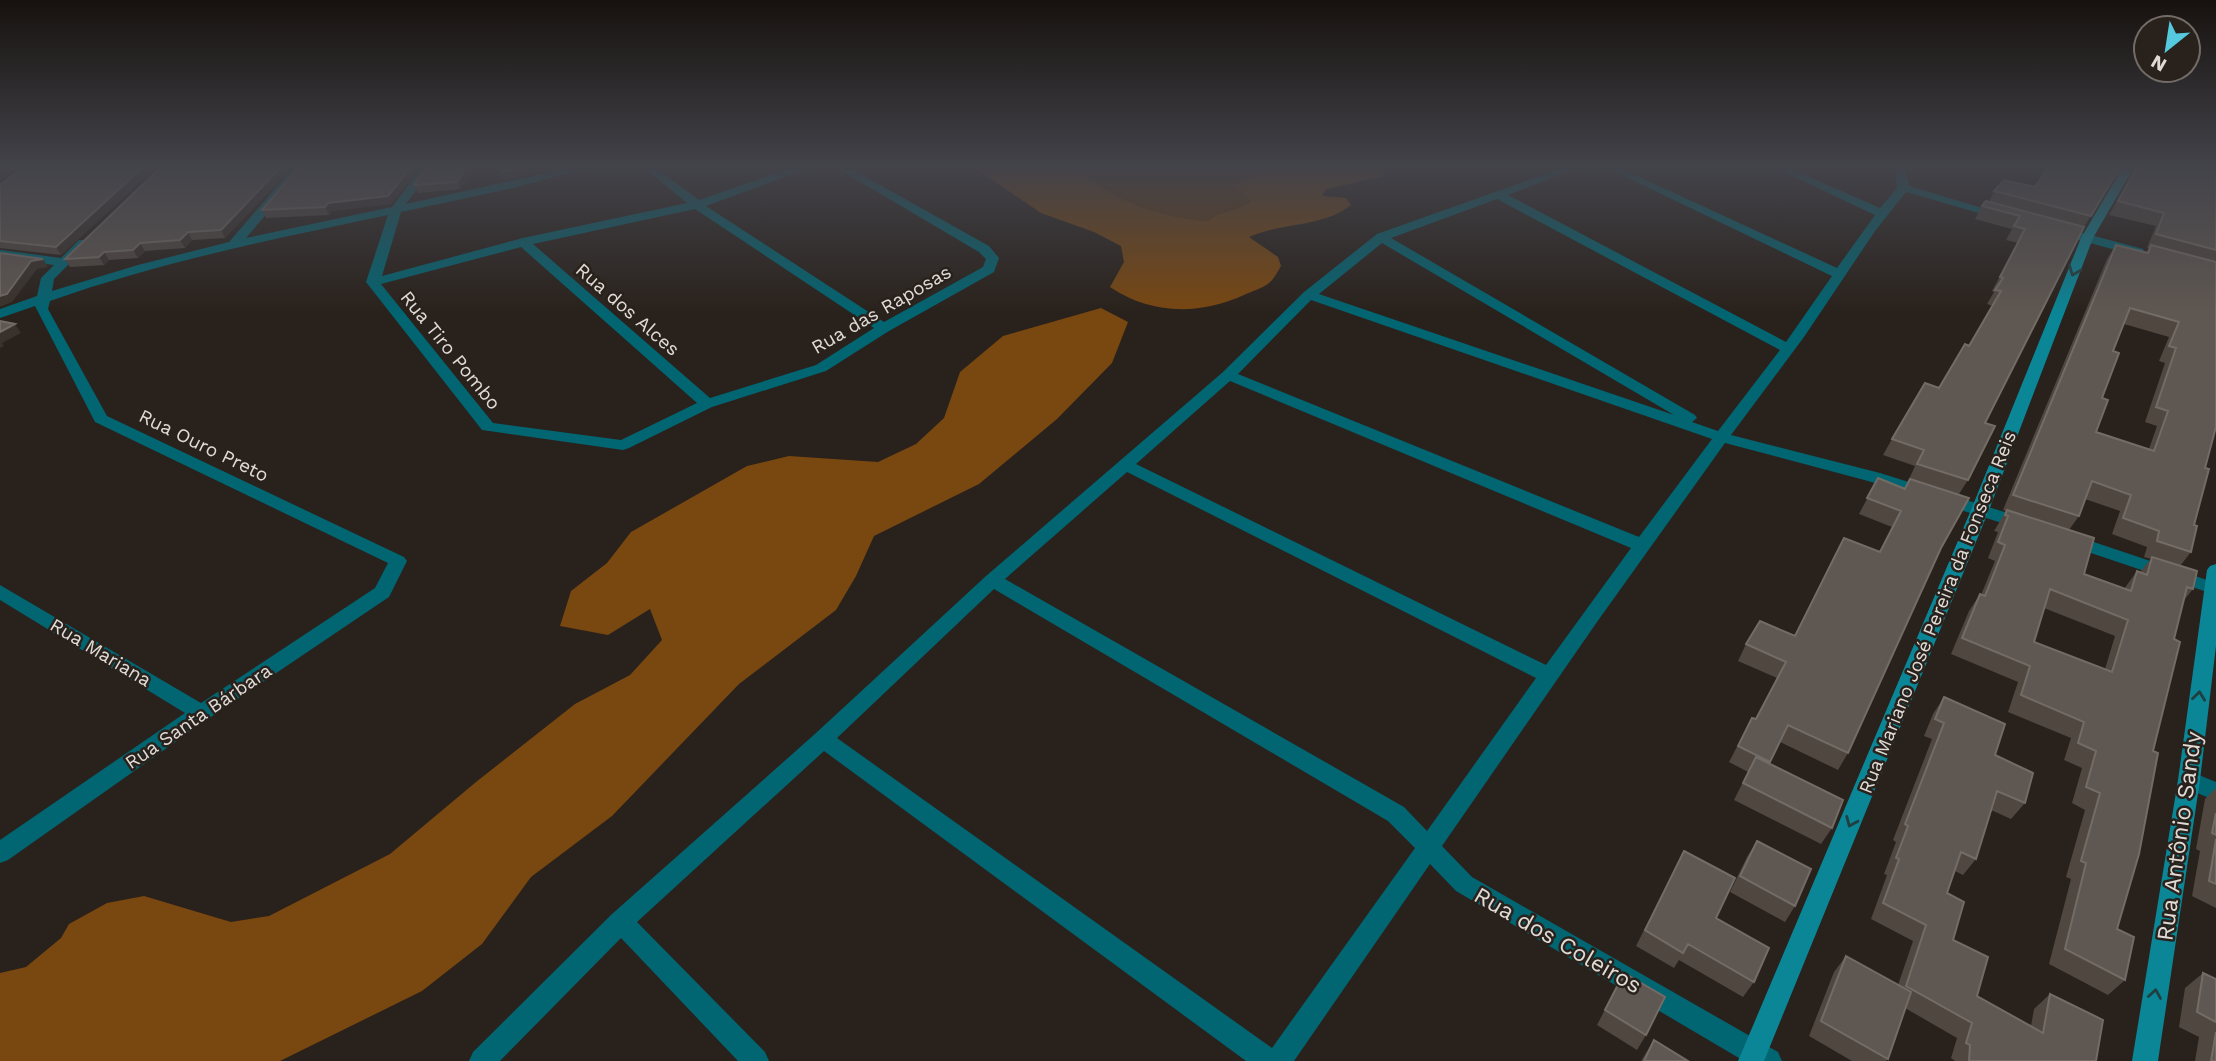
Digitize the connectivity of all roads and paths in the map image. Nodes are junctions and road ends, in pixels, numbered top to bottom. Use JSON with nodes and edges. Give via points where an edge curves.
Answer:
{"nodes":[{"id":1,"x":258,"y":217,"type":"edge"},
{"id":2,"x":367,"y":217,"type":"edge"},
{"id":3,"x":394,"y":217,"type":"edge"},
{"id":4,"x":642,"y":217,"type":"edge"},
{"id":5,"x":714,"y":217,"type":"edge"},
{"id":6,"x":927,"y":217,"type":"edge"},
{"id":7,"x":1436,"y":217,"type":"edge"},
{"id":8,"x":1538,"y":217,"type":"edge"},
{"id":9,"x":1716,"y":217,"type":"edge"},
{"id":10,"x":1878,"y":217,"type":"edge"},
{"id":11,"x":2008,"y":217,"type":"edge"},
{"id":12,"x":2099,"y":217,"type":"edge"},
{"id":13,"x":2021,"y":220,"type":"edge"},
{"id":14,"x":2048,"y":228,"type":"edge"},
{"id":15,"x":94,"y":233,"type":"edge"},
{"id":16,"x":1381,"y":237,"type":"junction"},
{"id":17,"x":2087,"y":238,"type":"junction"},
{"id":18,"x":523,"y":242,"type":"junction"},
{"id":19,"x":232,"y":247,"type":"junction"},
{"id":20,"x":0,"y":254,"type":"edge"},
{"id":21,"x":2151,"y":256,"type":"edge"},
{"id":22,"x":64,"y":261,"type":"junction"},
{"id":23,"x":1837,"y":273,"type":"junction"},
{"id":24,"x":373,"y":282,"type":"junction"},
{"id":25,"x":1309,"y":295,"type":"junction"},
{"id":26,"x":42,"y":298,"type":"junction"},
{"id":27,"x":0,"y":314,"type":"edge"},
{"id":28,"x":884,"y":328,"type":"junction"},
{"id":29,"x":1788,"y":349,"type":"junction"},
{"id":30,"x":1228,"y":375,"type":"junction"},
{"id":31,"x":707,"y":404,"type":"junction"},
{"id":32,"x":1721,"y":437,"type":"junction"},
{"id":33,"x":623,"y":445,"type":"joint"},
{"id":34,"x":1124,"y":464,"type":"junction"},
{"id":35,"x":1980,"y":510,"type":"junction"},
{"id":36,"x":1641,"y":545,"type":"junction"},
{"id":37,"x":392,"y":576,"type":"joint"},
{"id":38,"x":2214,"y":579,"type":"edge"},
{"id":39,"x":992,"y":580,"type":"junction"},
{"id":40,"x":0,"y":590,"type":"edge"},
{"id":41,"x":1547,"y":674,"type":"junction"},
{"id":42,"x":201,"y":713,"type":"junction"},
{"id":43,"x":823,"y":739,"type":"junction"},
{"id":44,"x":2189,"y":780,"type":"junction"},
{"id":45,"x":2216,"y":792,"type":"edge"},
{"id":46,"x":1429,"y":850,"type":"junction"},
{"id":47,"x":0,"y":853,"type":"edge"},
{"id":48,"x":621,"y":922,"type":"junction"},
{"id":49,"x":1758,"y":1058,"type":"edge"},
{"id":50,"x":482,"y":1061,"type":"edge"},
{"id":51,"x":755,"y":1061,"type":"edge"},
{"id":52,"x":1268,"y":1061,"type":"edge"},
{"id":53,"x":1278,"y":1061,"type":"edge"},
{"id":54,"x":2145,"y":1061,"type":"edge"}],
"edges":[{"from":1,"to":19,"type":"street"},
{"from":2,"to":19,"type":"street"},
{"from":3,"to":24,"type":"street"},
{"from":4,"to":18,"type":"street"},
{"from":5,"to":28,"type":"street"},
{"from":6,"to":28,"type":"street","name":"Rua das Raposas","via":[[984,249],[993,258],[989,269]]},
{"from":7,"to":16,"type":"street"},
{"from":8,"to":29,"type":"street"},
{"from":9,"to":23,"type":"street"},
{"from":10,"to":23,"type":"street"},
{"from":11,"to":13,"type":"street"},
{"from":12,"to":17,"type":"street","name":"Rua Mariano José Pereira da Fonseca Reis"},
{"from":14,"to":17,"type":"street"},
{"from":15,"to":22,"type":"street"},
{"from":16,"to":25,"type":"street"},
{"from":16,"to":32,"type":"street"},
{"from":17,"to":21,"type":"street"},
{"from":17,"to":35,"type":"street","name":"Rua Mariano José Pereira da Fonseca Reis","one_way":true},
{"from":18,"to":24,"type":"street"},
{"from":18,"to":31,"type":"street","name":"Rua dos Alces"},
{"from":19,"to":26,"type":"street"},
{"from":20,"to":22,"type":"street"},
{"from":22,"to":26,"type":"street","via":[[48,278]]},
{"from":23,"to":29,"type":"street"},
{"from":24,"to":33,"type":"street","name":"Rua Tiro Pombo","via":[[488,427]]},
{"from":25,"to":30,"type":"street"},
{"from":25,"to":32,"type":"street"},
{"from":26,"to":27,"type":"street"},
{"from":26,"to":37,"type":"street","name":"Rua Ouro Preto","via":[[41,310],[101,419],[398,561]]},
{"from":28,"to":31,"type":"street","name":"Rua das Raposas","via":[[821,368]]},
{"from":29,"to":32,"type":"street"},
{"from":30,"to":34,"type":"street"},
{"from":30,"to":36,"type":"street"},
{"from":31,"to":33,"type":"street","name":"Rua das Raposas"},
{"from":32,"to":35,"type":"street"},
{"from":32,"to":36,"type":"street"},
{"from":34,"to":39,"type":"street"},
{"from":34,"to":41,"type":"street"},
{"from":35,"to":38,"type":"street"},
{"from":35,"to":49,"type":"street","name":"Rua Mariano José Pereira da Fonseca Reis","one_way":true},
{"from":36,"to":41,"type":"street"},
{"from":37,"to":42,"type":"street","name":"Rua Santa Bárbara","via":[[382,592]]},
{"from":44,"to":38,"type":"street","name":"Rua Antônio Sandy","one_way":true},
{"from":39,"to":43,"type":"street"},
{"from":39,"to":46,"type":"street","name":"Rua dos Coleiros","via":[[1396,814]]},
{"from":40,"to":42,"type":"street","name":"Rua Mariana"},
{"from":41,"to":46,"type":"street"},
{"from":42,"to":47,"type":"street","name":"Rua Santa Bárbara"},
{"from":43,"to":48,"type":"street"},
{"from":43,"to":52,"type":"street"},
{"from":44,"to":45,"type":"street"},
{"from":54,"to":44,"type":"street","name":"Rua Antônio Sandy","one_way":true},
{"from":46,"to":49,"type":"street","name":"Rua dos Coleiros","via":[[1464,884]]},
{"from":46,"to":53,"type":"street"},
{"from":48,"to":50,"type":"street"},
{"from":48,"to":51,"type":"street"}]}
